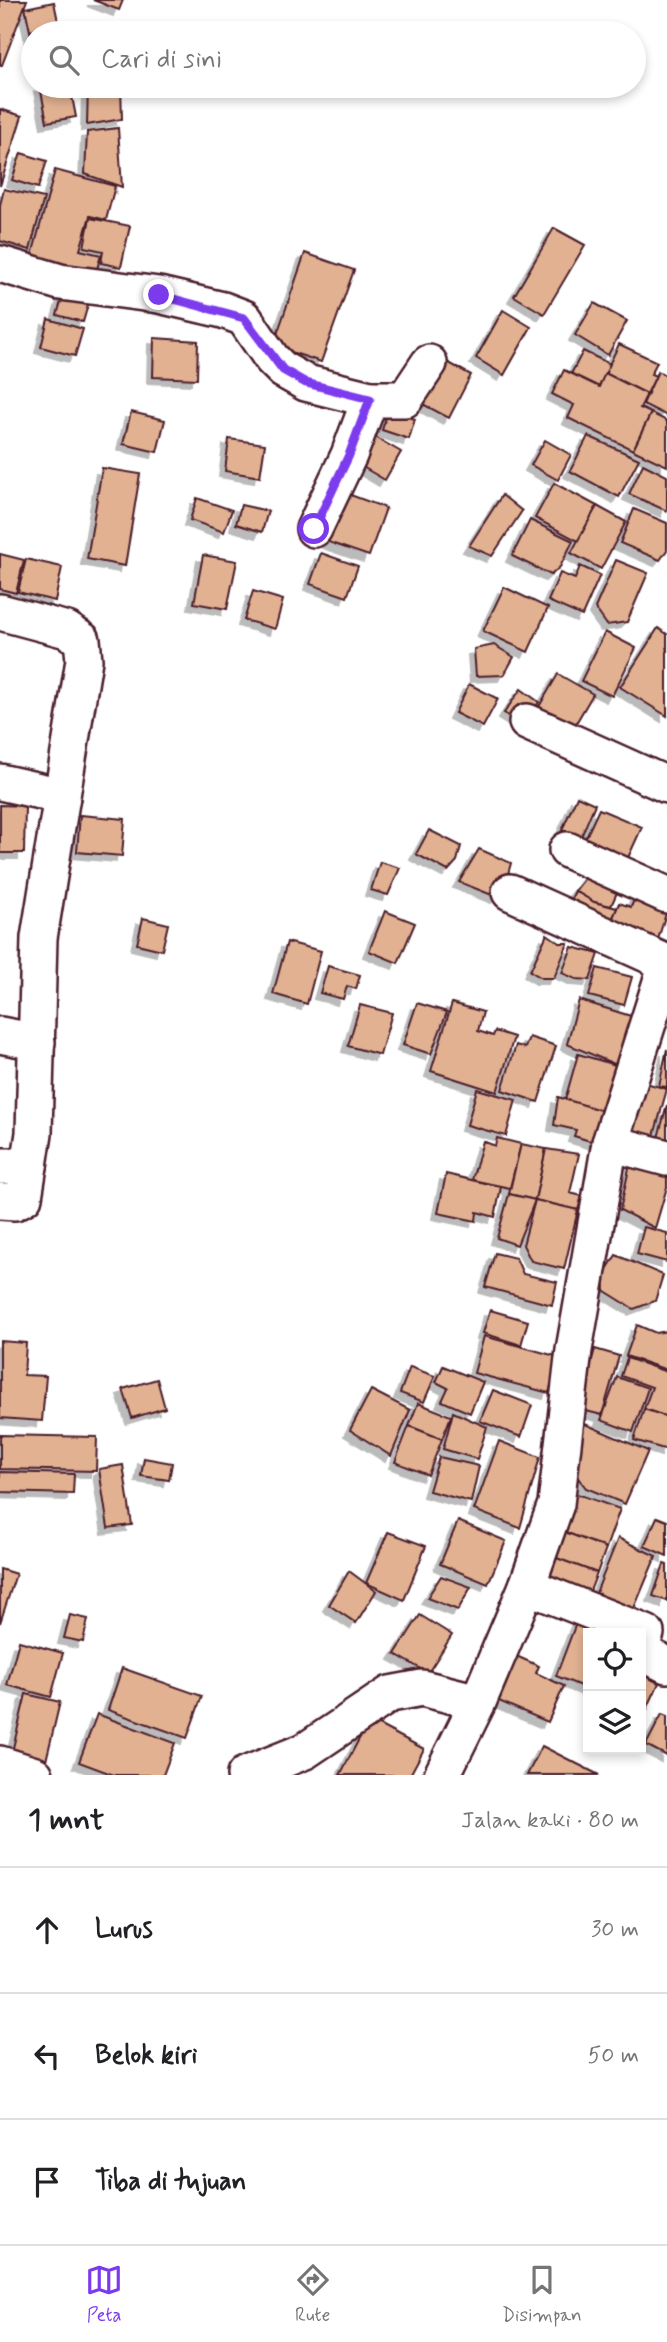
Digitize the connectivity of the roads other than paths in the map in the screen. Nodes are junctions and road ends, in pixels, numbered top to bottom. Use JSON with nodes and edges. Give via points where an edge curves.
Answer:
{"nodes":[{"id":1,"x":0,"y":264,"type":"edge"},
{"id":2,"x":429,"y":363,"type":"dead end"},
{"id":3,"x":370,"y":399,"type":"junction"},
{"id":4,"x":314,"y":529,"type":"dead end"},
{"id":5,"x":0,"y":612,"type":"edge"},
{"id":6,"x":527,"y":722,"type":"dead end"},
{"id":7,"x":0,"y":782,"type":"edge"},
{"id":8,"x":667,"y":785,"type":"edge"},
{"id":9,"x":62,"y":796,"type":"junction"},
{"id":10,"x":567,"y":850,"type":"dead end"},
{"id":11,"x":510,"y":892,"type":"dead end"},
{"id":12,"x":667,"y":895,"type":"edge"},
{"id":13,"x":0,"y":1035,"type":"edge"},
{"id":14,"x":37,"y":1042,"type":"junction"},
{"id":15,"x":610,"y":1143,"type":"junction"},
{"id":16,"x":667,"y":1158,"type":"edge"},
{"id":17,"x":15,"y":1166,"type":"edge"},
{"id":18,"x":0,"y":1201,"type":"edge"},
{"id":19,"x":527,"y":1586,"type":"junction"},
{"id":20,"x":633,"y":1628,"type":"edge"},
{"id":21,"x":646,"y":1655,"type":"edge"},
{"id":22,"x":667,"y":1665,"type":"edge"},
{"id":23,"x":478,"y":1702,"type":"junction"},
{"id":24,"x":0,"y":1764,"type":"edge"},
{"id":25,"x":35,"y":1775,"type":"edge"},
{"id":26,"x":245,"y":1775,"type":"edge"},
{"id":27,"x":442,"y":1775,"type":"edge"}],
"edges":[{"from":1,"to":3,"type":"street","via":[[60,282],[159,295],[244,318],[283,370],[306,383]]},
{"from":2,"to":3,"type":"street","via":[[405,399]]},
{"from":3,"to":4,"type":"street"},
{"from":5,"to":9,"type":"street","via":[[66,630],[82,640],[84,660]]},
{"from":6,"to":8,"type":"street"},
{"from":7,"to":9,"type":"street"},
{"from":9,"to":14,"type":"street","via":[[39,938]]},
{"from":10,"to":12,"type":"street"},
{"from":11,"to":15,"type":"street","via":[[667,963]]},
{"from":13,"to":14,"type":"street"},
{"from":14,"to":17,"type":"street","via":[[34,1133]]},
{"from":15,"to":16,"type":"street"},
{"from":15,"to":19,"type":"street","via":[[574,1350],[556,1504]]},
{"from":17,"to":18,"type":"street","via":[[24,1197]]},
{"from":19,"to":20,"type":"street"},
{"from":19,"to":23,"type":"street"},
{"from":21,"to":22,"type":"street"},
{"from":23,"to":26,"type":"street","via":[[422,1688],[390,1694],[305,1751]]},
{"from":23,"to":27,"type":"street"},
{"from":24,"to":25,"type":"street"}]}
